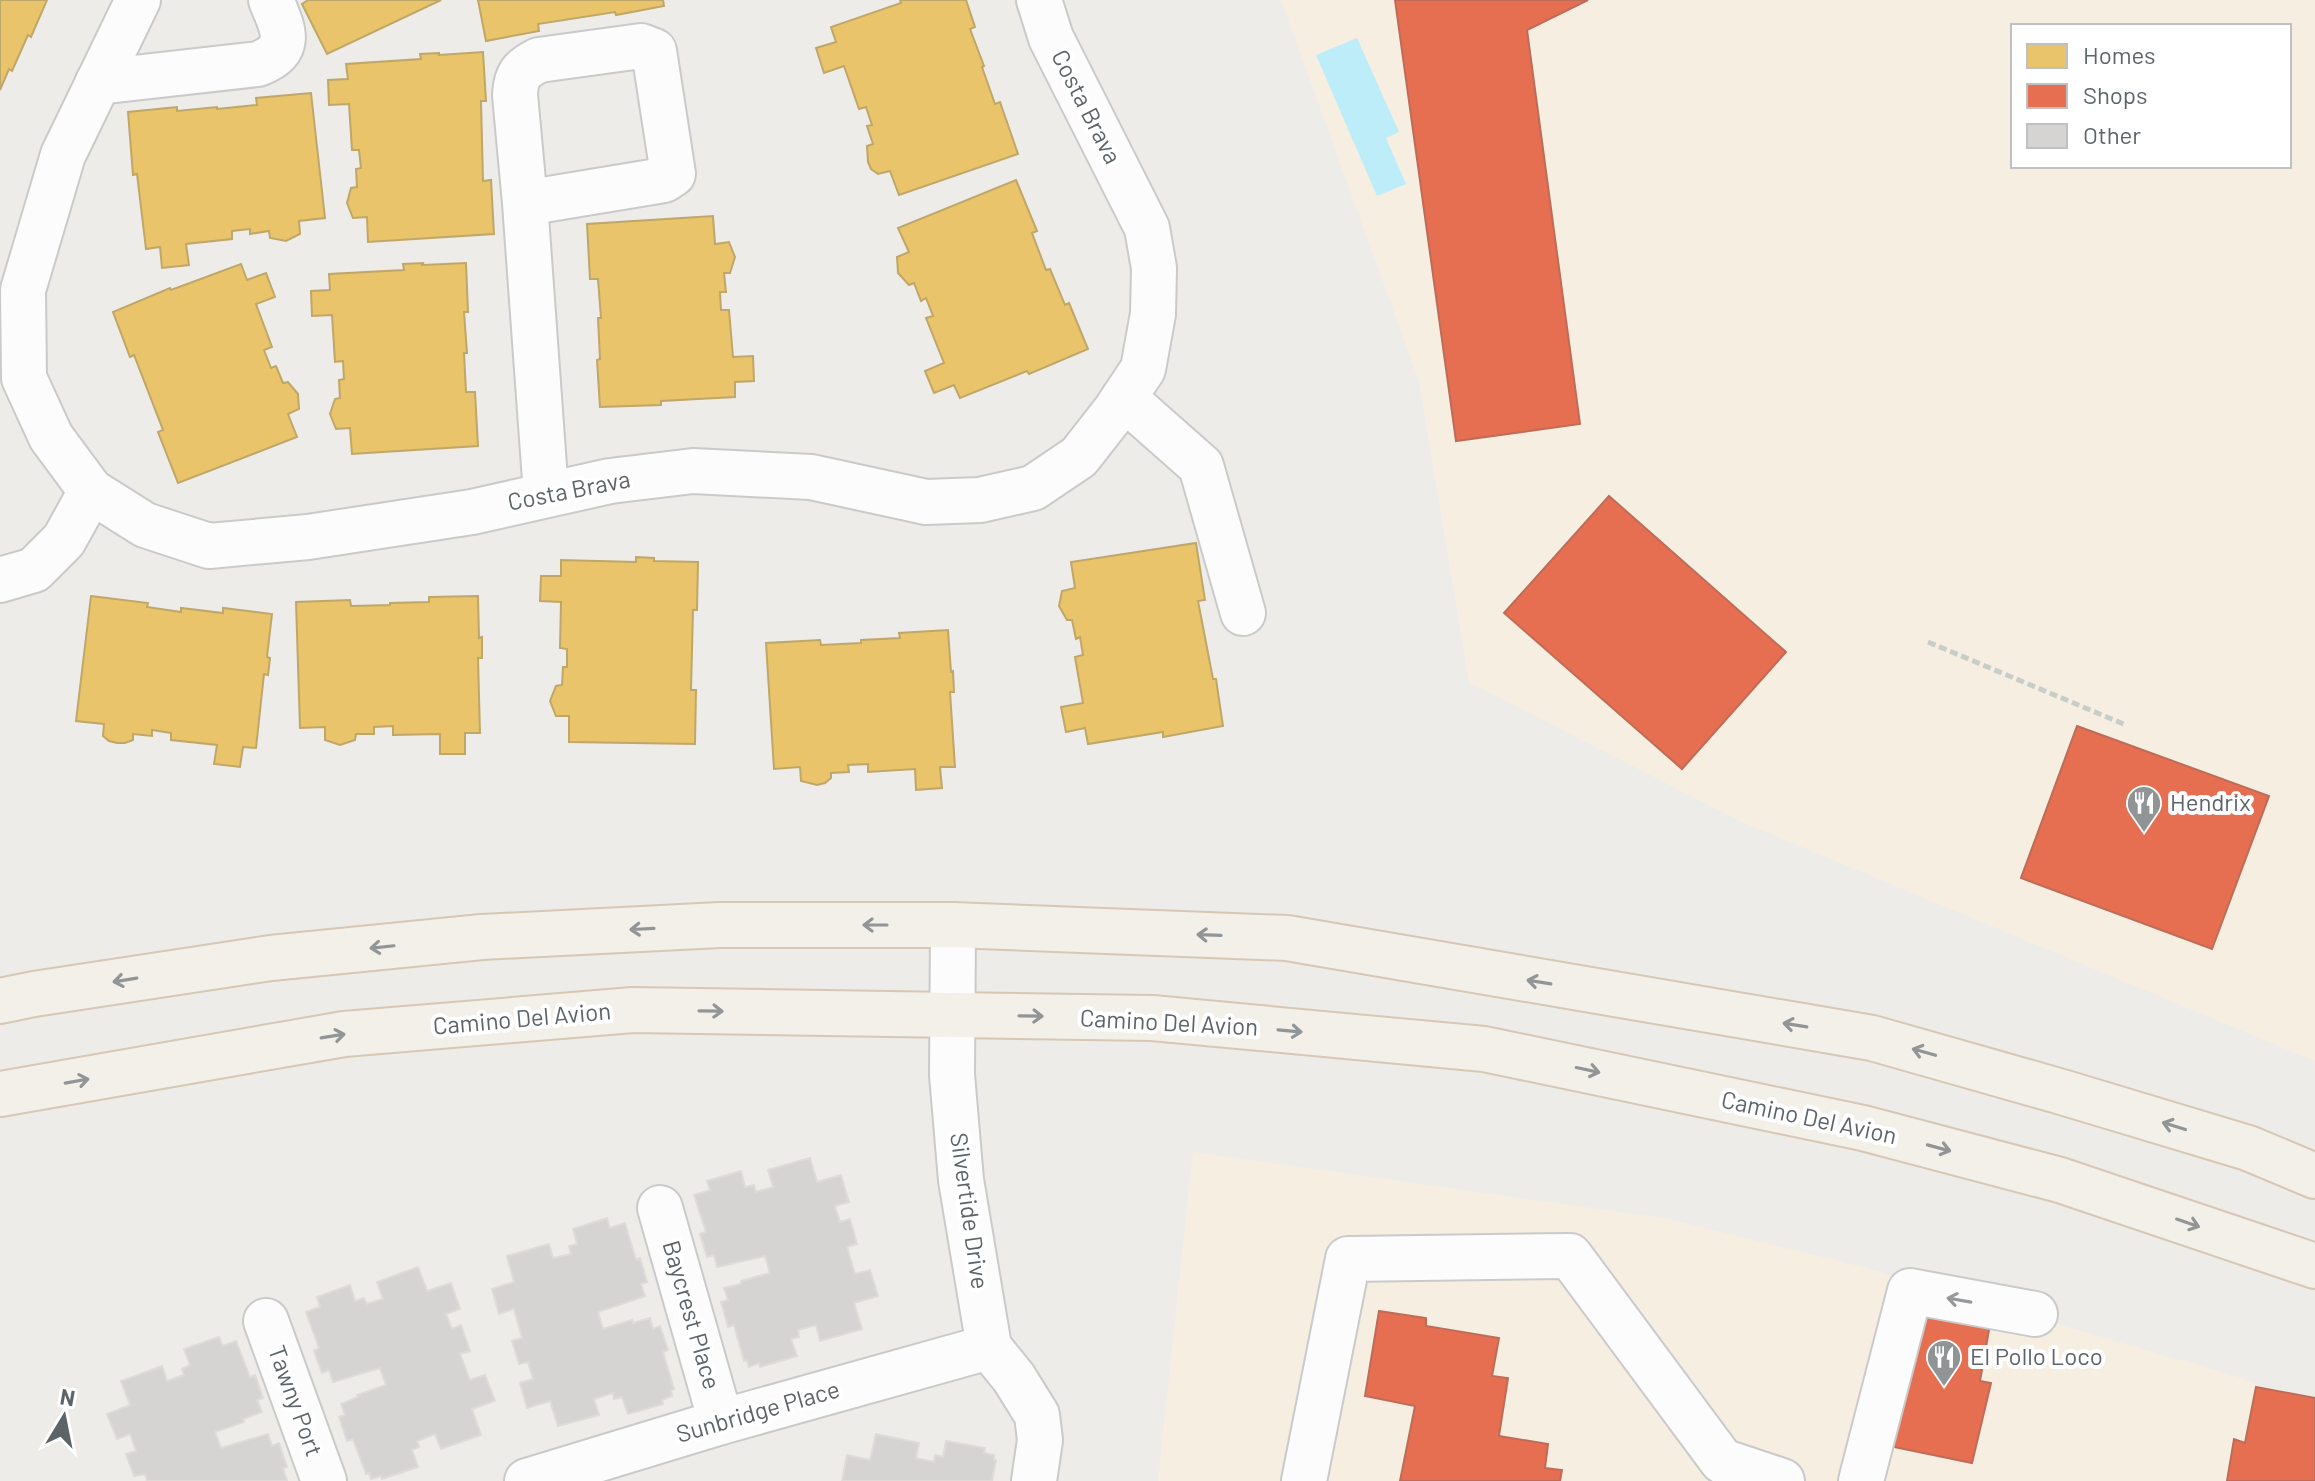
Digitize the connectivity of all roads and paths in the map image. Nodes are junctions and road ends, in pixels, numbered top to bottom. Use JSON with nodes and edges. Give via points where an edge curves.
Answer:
{"nodes":[{"id":1,"x":138,"y":0,"type":"edge"},
{"id":2,"x":271,"y":0,"type":"edge"},
{"id":3,"x":1039,"y":0,"type":"edge"},
{"id":4,"x":98,"y":82,"type":"junction"},
{"id":5,"x":525,"y":203,"type":"dead end"},
{"id":6,"x":23,"y":290,"type":"junction"},
{"id":7,"x":0,"y":351,"type":"edge"},
{"id":8,"x":1124,"y":398,"type":"junction"},
{"id":9,"x":91,"y":491,"type":"junction"},
{"id":10,"x":546,"y":494,"type":"junction"},
{"id":11,"x":0,"y":580,"type":"edge"},
{"id":12,"x":1243,"y":613,"type":"dead end"},
{"id":13,"x":1928,"y":642,"type":"dead end"},
{"id":14,"x":2126,"y":725,"type":"dead end"},
{"id":15,"x":953,"y":925,"type":"junction"},
{"id":16,"x":0,"y":1001,"type":"edge"},
{"id":17,"x":953,"y":1015,"type":"junction"},
{"id":18,"x":0,"y":1094,"type":"edge"},
{"id":19,"x":2315,"y":1176,"type":"edge"},
{"id":20,"x":660,"y":1208,"type":"dead end"},
{"id":21,"x":2315,"y":1266,"type":"edge"},
{"id":22,"x":2035,"y":1314,"type":"dead end"},
{"id":23,"x":266,"y":1321,"type":"dead end"},
{"id":24,"x":989,"y":1347,"type":"junction"},
{"id":25,"x":721,"y":1422,"type":"junction"},
{"id":26,"x":324,"y":1481,"type":"edge"},
{"id":27,"x":527,"y":1481,"type":"edge"},
{"id":28,"x":1034,"y":1481,"type":"edge"},
{"id":29,"x":1304,"y":1481,"type":"edge"},
{"id":30,"x":1782,"y":1481,"type":"edge"},
{"id":31,"x":1861,"y":1481,"type":"edge"}],
"edges":[{"from":1,"to":4,"type":"street","name":"Costa Brava"},
{"from":2,"to":4,"type":"street","via":[[284,32],[272,59]]},
{"from":3,"to":8,"type":"street","name":"Costa Brava","via":[[1051,38],[1147,228],[1154,268],[1153,314],[1143,369]]},
{"from":4,"to":6,"type":"street","name":"Costa Brava","via":[[63,155]]},
{"from":5,"to":10,"type":"street"},
{"from":6,"to":7,"type":"street"},
{"from":6,"to":9,"type":"street","name":"Costa Brava","via":[[24,378],[51,437]]},
{"from":8,"to":10,"type":"street","name":"Costa Brava","via":[[1079,457],[1033,488],[980,500],[926,502],[811,477],[693,471]]},
{"from":8,"to":12,"type":"street","via":[[1201,466]]},
{"from":9,"to":10,"type":"street","name":"Costa Brava","via":[[145,525],[209,546],[472,512]]},
{"from":9,"to":11,"type":"street","via":[[64,540],[34,570]]},
{"from":13,"to":14,"type":"path"},
{"from":15,"to":16,"type":"main road","one_way":true,"via":[[720,925],[482,937],[271,958]]},
{"from":15,"to":17,"type":"street","name":"Silvertide Drive"},
{"from":19,"to":15,"type":"main road","one_way":true,"via":[[2248,1148],[1872,1038],[1287,938]]},
{"from":18,"to":17,"type":"main road","name":"Camino Del Avion","one_way":true,"via":[[344,1034],[633,1010]]},
{"from":17,"to":21,"type":"main road","name":"Camino Del Avion","one_way":true,"via":[[1152,1018],[1484,1049],[1910,1140],[2060,1180]]},
{"from":17,"to":24,"type":"street","name":"Silvertide Drive","via":[[961,1180]]},
{"from":20,"to":25,"type":"street","name":"Baycrest Place"},
{"from":22,"to":31,"type":"street","one_way":true,"via":[[1910,1291]]},
{"from":23,"to":26,"type":"street","name":"Tawny Port"},
{"from":24,"to":25,"type":"street","name":"Sunbridge Place"},
{"from":24,"to":28,"type":"street","name":"Silvertide Drive","via":[[1037,1415],[1040,1440]]},
{"from":25,"to":27,"type":"street","name":"Sunbridge Place"},
{"from":29,"to":30,"type":"street","via":[[1348,1259],[1570,1256],[1722,1461]]}]}
